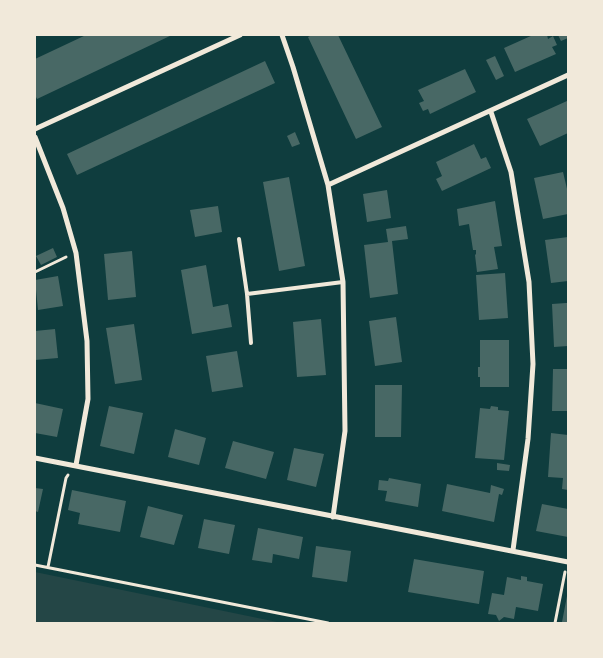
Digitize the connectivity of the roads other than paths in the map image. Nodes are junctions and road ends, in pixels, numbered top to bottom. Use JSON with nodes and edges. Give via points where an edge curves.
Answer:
{"nodes":[{"id":1,"x":240,"y":35,"type":"edge"},
{"id":2,"x":282,"y":35,"type":"edge"},
{"id":3,"x":568,"y":75,"type":"edge"},
{"id":4,"x":491,"y":112,"type":"junction"},
{"id":5,"x":35,"y":129,"type":"edge"},
{"id":6,"x":35,"y":137,"type":"edge"},
{"id":7,"x":328,"y":185,"type":"junction"},
{"id":8,"x":239,"y":239,"type":"dead end"},
{"id":9,"x":343,"y":282,"type":"junction"},
{"id":10,"x":246,"y":294,"type":"junction"},
{"id":11,"x":251,"y":343,"type":"dead end"},
{"id":12,"x":35,"y":458,"type":"edge"},
{"id":13,"x":76,"y":464,"type":"junction"},
{"id":14,"x":333,"y":516,"type":"junction"},
{"id":15,"x":513,"y":550,"type":"junction"},
{"id":16,"x":568,"y":562,"type":"edge"}],
"edges":[{"from":1,"to":5,"type":"street"},
{"from":2,"to":7,"type":"street"},
{"from":3,"to":4,"type":"street"},
{"from":4,"to":7,"type":"street"},
{"from":4,"to":15,"type":"street","via":[[511,172],[529,282],[533,364],[528,439]]},
{"from":6,"to":13,"type":"street","via":[[63,208],[76,252],[87,340],[88,399]]},
{"from":7,"to":9,"type":"street"},
{"from":8,"to":10,"type":"lane"},
{"from":9,"to":10,"type":"lane"},
{"from":9,"to":14,"type":"street","via":[[345,431]]},
{"from":10,"to":11,"type":"lane"},
{"from":12,"to":13,"type":"street"},
{"from":13,"to":14,"type":"street"},
{"from":14,"to":15,"type":"street"},
{"from":15,"to":16,"type":"street"}]}
